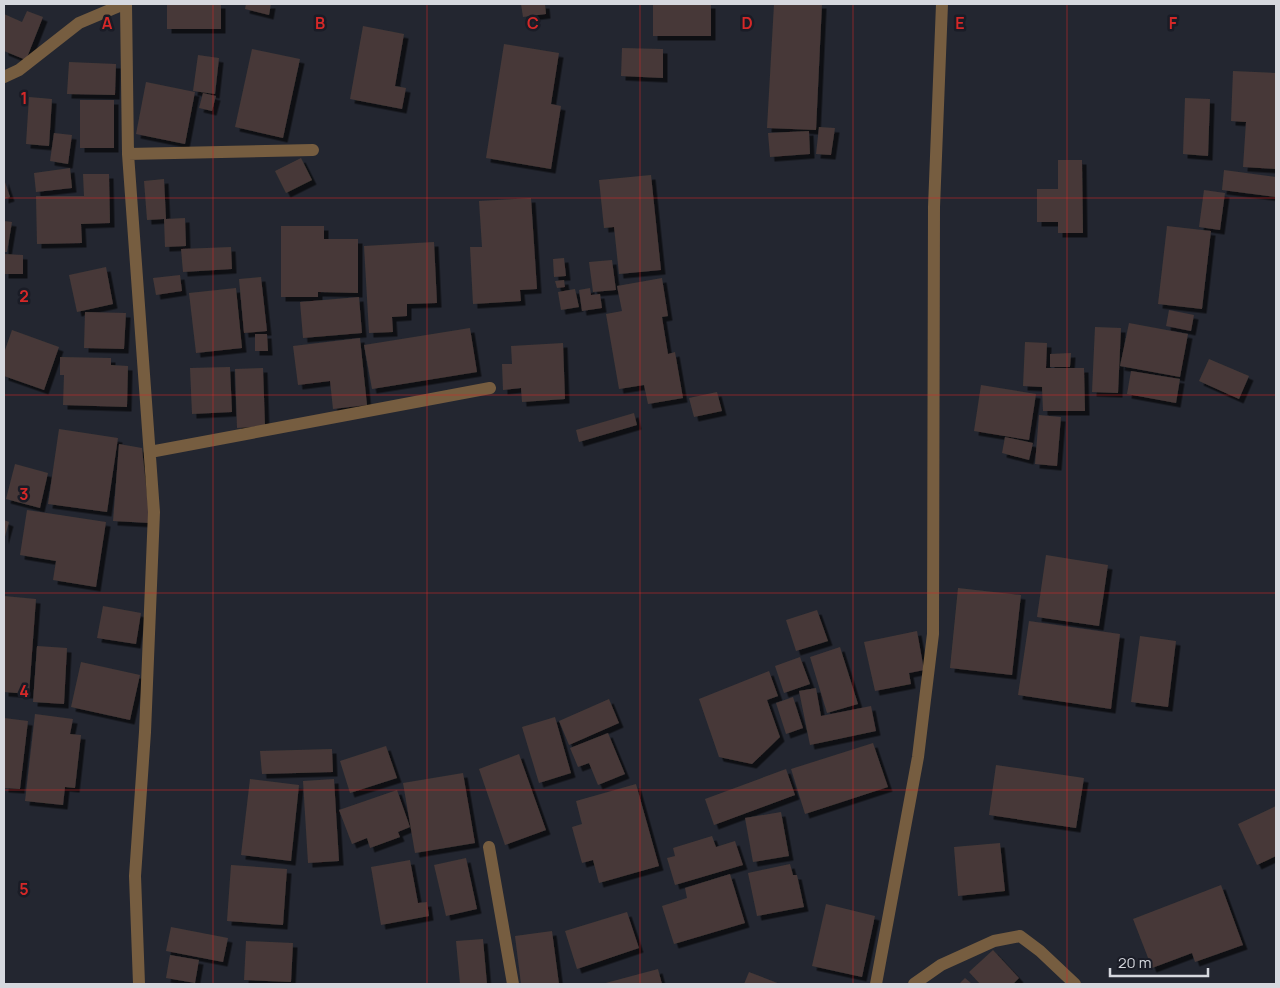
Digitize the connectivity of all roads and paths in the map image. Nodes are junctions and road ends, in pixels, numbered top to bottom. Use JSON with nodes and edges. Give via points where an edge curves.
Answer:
{"nodes":[{"id":1,"x":125,"y":4,"type":"edge"},
{"id":2,"x":942,"y":4,"type":"edge"},
{"id":3,"x":4,"y":77,"type":"edge"},
{"id":4,"x":313,"y":150,"type":"dead end"},
{"id":5,"x":128,"y":154,"type":"junction"},
{"id":6,"x":490,"y":388,"type":"dead end"},
{"id":7,"x":150,"y":452,"type":"junction"},
{"id":8,"x":489,"y":848,"type":"dead end"},
{"id":9,"x":139,"y":984,"type":"edge"},
{"id":10,"x":513,"y":984,"type":"edge"},
{"id":11,"x":876,"y":984,"type":"edge"},
{"id":12,"x":914,"y":984,"type":"edge"},
{"id":13,"x":1075,"y":984,"type":"edge"}],
"edges":[{"from":1,"to":3,"type":"street","via":[[79,23],[19,70]]},
{"from":1,"to":5,"type":"street"},
{"from":2,"to":11,"type":"street","via":[[934,206],[933,634],[918,757]]},
{"from":4,"to":5,"type":"street"},
{"from":5,"to":7,"type":"street"},
{"from":6,"to":7,"type":"street"},
{"from":7,"to":9,"type":"street","via":[[154,512],[135,876]]},
{"from":8,"to":10,"type":"street"},
{"from":12,"to":13,"type":"street","via":[[941,965],[994,941],[1020,936]]}]}
